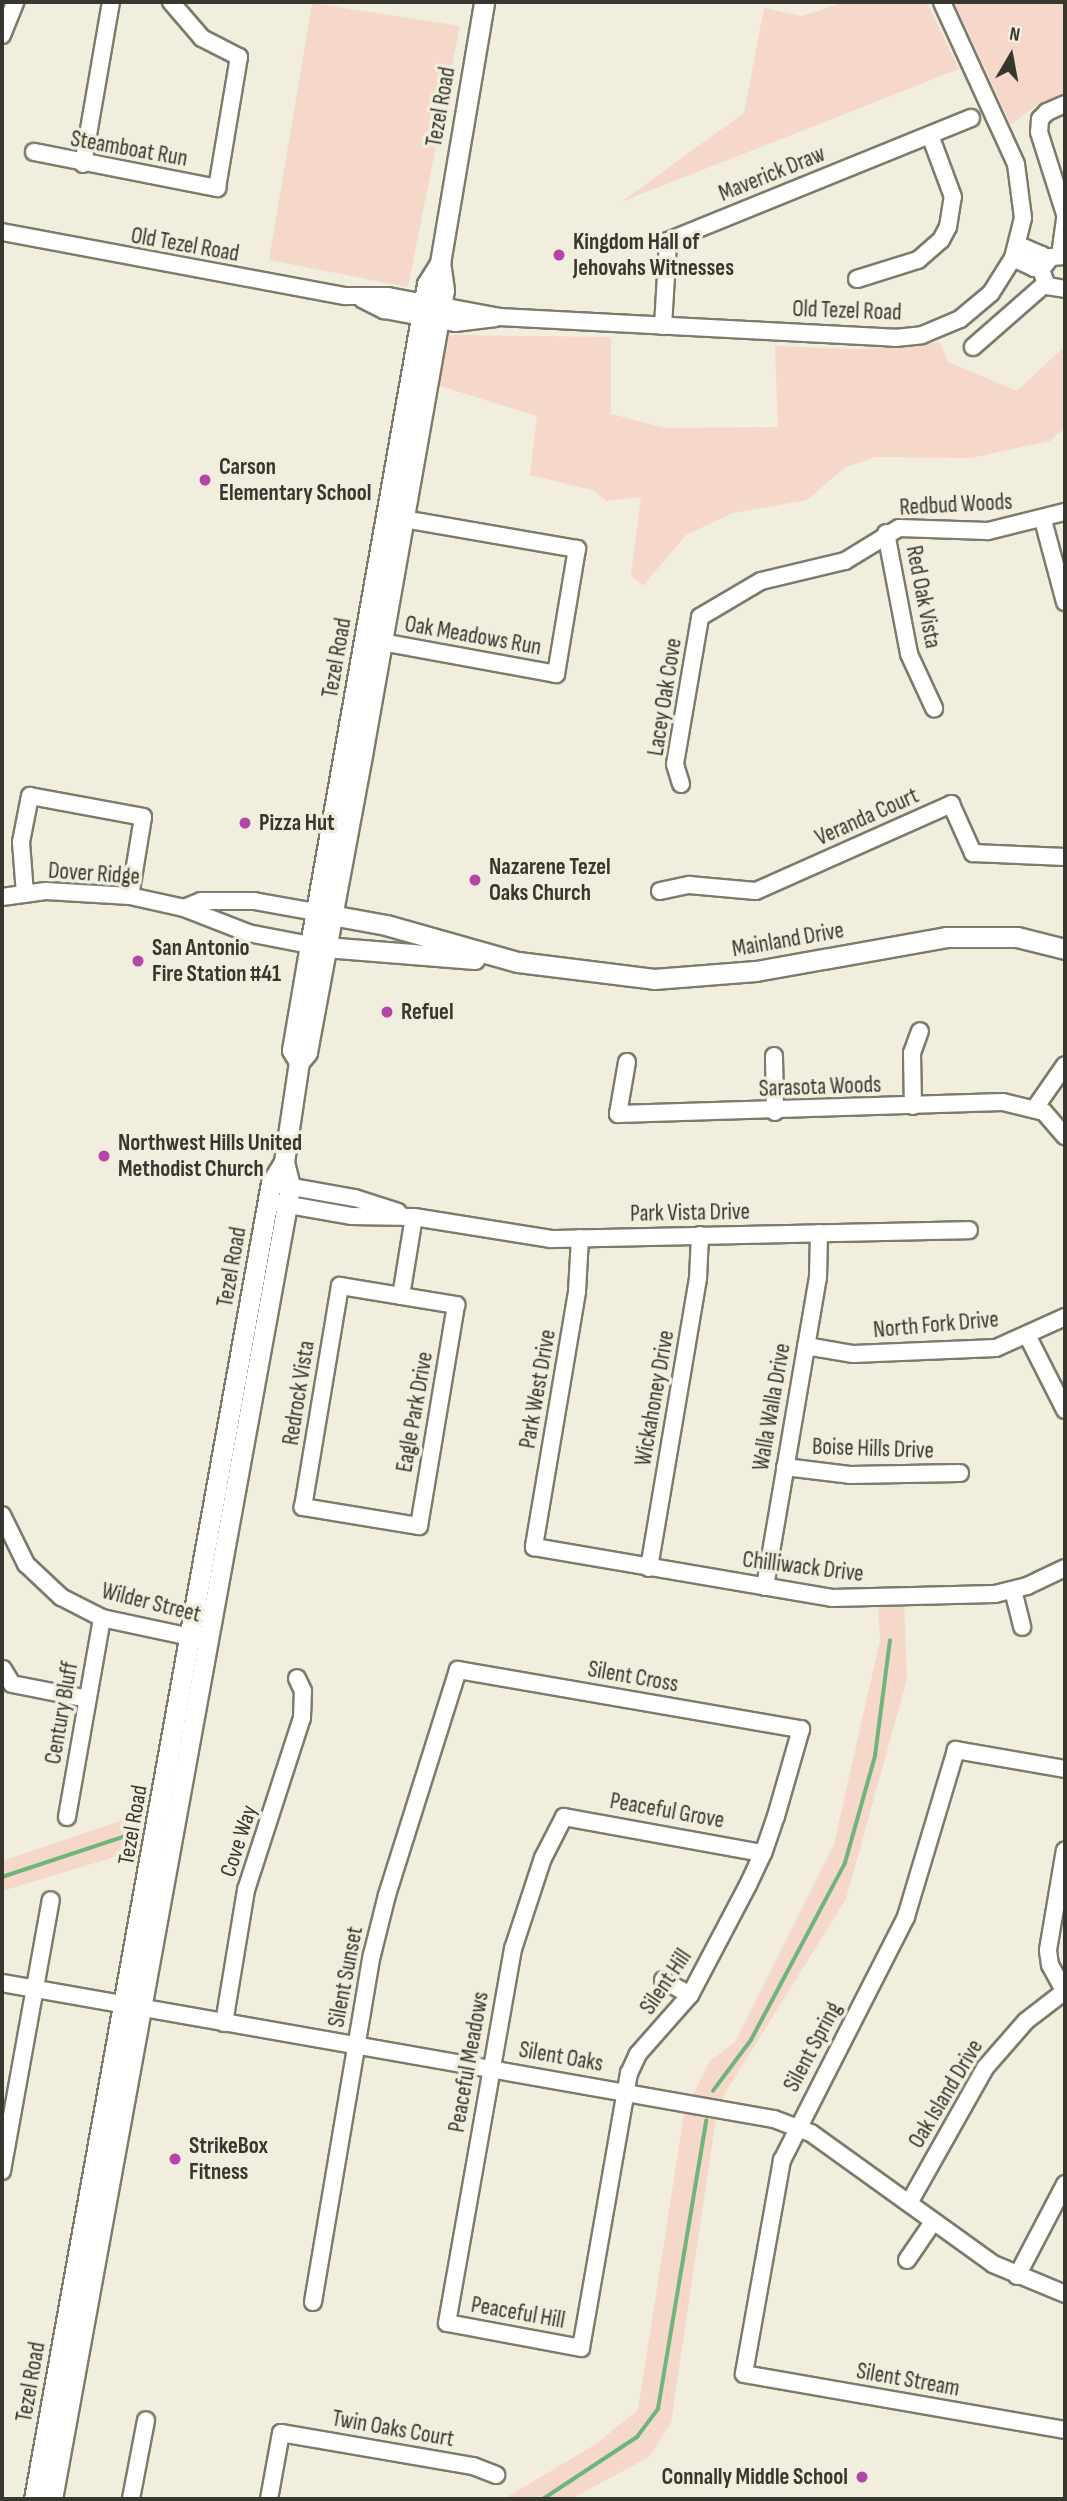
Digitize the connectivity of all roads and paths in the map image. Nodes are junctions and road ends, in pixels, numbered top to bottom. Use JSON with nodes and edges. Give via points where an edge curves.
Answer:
{"nodes":[{"id":1,"x":15,"y":2,"type":"edge"},
{"id":2,"x":111,"y":2,"type":"edge"},
{"id":3,"x":171,"y":2,"type":"edge"},
{"id":4,"x":484,"y":2,"type":"edge"},
{"id":5,"x":942,"y":2,"type":"edge"},
{"id":6,"x":2,"y":35,"type":"edge"},
{"id":7,"x":1065,"y":104,"type":"edge"},
{"id":8,"x":971,"y":118,"type":"dead end"},
{"id":9,"x":930,"y":135,"type":"junction"},
{"id":10,"x":34,"y":152,"type":"dead end"},
{"id":11,"x":83,"y":164,"type":"junction"},
{"id":12,"x":1065,"y":216,"type":"edge"},
{"id":13,"x":1065,"y":224,"type":"edge"},
{"id":14,"x":4,"y":238,"type":"edge"},
{"id":15,"x":1016,"y":251,"type":"junction"},
{"id":16,"x":1063,"y":256,"type":"edge"},
{"id":17,"x":1043,"y":265,"type":"junction"},
{"id":18,"x":857,"y":279,"type":"dead end"},
{"id":19,"x":1045,"y":284,"type":"junction"},
{"id":20,"x":1065,"y":289,"type":"edge"},
{"id":21,"x":431,"y":311,"type":"junction"},
{"id":22,"x":663,"y":326,"type":"junction"},
{"id":23,"x":973,"y":347,"type":"dead end"},
{"id":24,"x":1065,"y":512,"type":"edge"},
{"id":25,"x":404,"y":519,"type":"junction"},
{"id":26,"x":1043,"y":520,"type":"junction"},
{"id":27,"x":886,"y":533,"type":"junction"},
{"id":28,"x":1065,"y":602,"type":"edge"},
{"id":29,"x":701,"y":617,"type":"joint"},
{"id":30,"x":382,"y":642,"type":"junction"},
{"id":31,"x":934,"y":708,"type":"dead end"},
{"id":32,"x":681,"y":784,"type":"dead end"},
{"id":33,"x":1065,"y":857,"type":"edge"},
{"id":34,"x":660,"y":891,"type":"dead end"},
{"id":35,"x":25,"y":894,"type":"junction"},
{"id":36,"x":130,"y":896,"type":"junction"},
{"id":37,"x":2,"y":897,"type":"edge"},
{"id":38,"x":184,"y":908,"type":"junction"},
{"id":39,"x":324,"y":913,"type":"junction"},
{"id":40,"x":318,"y":946,"type":"junction"},
{"id":41,"x":1065,"y":949,"type":"edge"},
{"id":42,"x":518,"y":962,"type":"junction"},
{"id":43,"x":920,"y":1031,"type":"dead end"},
{"id":44,"x":774,"y":1056,"type":"dead end"},
{"id":45,"x":627,"y":1062,"type":"dead end"},
{"id":46,"x":1065,"y":1065,"type":"edge"},
{"id":47,"x":913,"y":1106,"type":"junction"},
{"id":48,"x":1035,"y":1108,"type":"junction"},
{"id":49,"x":775,"y":1112,"type":"junction"},
{"id":50,"x":1065,"y":1136,"type":"edge"},
{"id":51,"x":279,"y":1194,"type":"junction"},
{"id":52,"x":414,"y":1217,"type":"junction"},
{"id":53,"x":969,"y":1230,"type":"dead end"},
{"id":54,"x":819,"y":1233,"type":"junction"},
{"id":55,"x":700,"y":1236,"type":"junction"},
{"id":56,"x":580,"y":1238,"type":"junction"},
{"id":57,"x":401,"y":1296,"type":"junction"},
{"id":58,"x":1065,"y":1317,"type":"edge"},
{"id":59,"x":1027,"y":1335,"type":"junction"},
{"id":60,"x":806,"y":1346,"type":"junction"},
{"id":61,"x":1065,"y":1410,"type":"edge"},
{"id":62,"x":785,"y":1467,"type":"junction"},
{"id":63,"x":960,"y":1473,"type":"dead end"},
{"id":64,"x":2,"y":1515,"type":"edge"},
{"id":65,"x":419,"y":1527,"type":"joint"},
{"id":66,"x":534,"y":1547,"type":"joint"},
{"id":67,"x":649,"y":1568,"type":"junction"},
{"id":68,"x":1065,"y":1568,"type":"edge"},
{"id":69,"x":765,"y":1587,"type":"junction"},
{"id":70,"x":1013,"y":1591,"type":"junction"},
{"id":71,"x":102,"y":1618,"type":"junction"},
{"id":72,"x":1022,"y":1627,"type":"dead end"},
{"id":73,"x":201,"y":1639,"type":"junction"},
{"id":74,"x":3,"y":1669,"type":"edge"},
{"id":75,"x":458,"y":1670,"type":"joint"},
{"id":76,"x":297,"y":1678,"type":"dead end"},
{"id":77,"x":88,"y":1699,"type":"junction"},
{"id":78,"x":801,"y":1729,"type":"joint"},
{"id":79,"x":1065,"y":1769,"type":"edge"},
{"id":80,"x":67,"y":1817,"type":"dead end"},
{"id":81,"x":564,"y":1817,"type":"joint"},
{"id":82,"x":1065,"y":1850,"type":"edge"},
{"id":83,"x":763,"y":1853,"type":"junction"},
{"id":84,"x":51,"y":1900,"type":"dead end"},
{"id":85,"x":663,"y":1980,"type":"dead end"},
{"id":86,"x":2,"y":1983,"type":"edge"},
{"id":87,"x":34,"y":1989,"type":"junction"},
{"id":88,"x":1065,"y":1991,"type":"edge"},
{"id":89,"x":690,"y":1995,"type":"junction"},
{"id":90,"x":134,"y":2007,"type":"junction"},
{"id":91,"x":223,"y":2022,"type":"junction"},
{"id":92,"x":356,"y":2045,"type":"junction"},
{"id":93,"x":491,"y":2068,"type":"junction"},
{"id":94,"x":626,"y":2092,"type":"junction"},
{"id":95,"x":796,"y":2126,"type":"junction"},
{"id":96,"x":2,"y":2171,"type":"edge"},
{"id":97,"x":1065,"y":2184,"type":"edge"},
{"id":98,"x":909,"y":2203,"type":"junction"},
{"id":99,"x":933,"y":2222,"type":"junction"},
{"id":100,"x":906,"y":2260,"type":"dead end"},
{"id":101,"x":1017,"y":2276,"type":"junction"},
{"id":102,"x":1065,"y":2294,"type":"edge"},
{"id":103,"x":313,"y":2302,"type":"dead end"},
{"id":104,"x":447,"y":2323,"type":"joint"},
{"id":105,"x":581,"y":2348,"type":"joint"},
{"id":106,"x":744,"y":2374,"type":"joint"},
{"id":107,"x":146,"y":2420,"type":"dead end"},
{"id":108,"x":1065,"y":2430,"type":"edge"},
{"id":109,"x":496,"y":2475,"type":"dead end"},
{"id":110,"x":34,"y":2499,"type":"edge"},
{"id":111,"x":52,"y":2499,"type":"edge"},
{"id":112,"x":131,"y":2499,"type":"edge"},
{"id":113,"x":269,"y":2499,"type":"edge"}],
"edges":[{"from":1,"to":6,"type":"street"},
{"from":2,"to":11,"type":"street"},
{"from":3,"to":11,"type":"street","name":"Steamboat Run","via":[[202,38],[239,57],[217,188]]},
{"from":4,"to":21,"type":"main road","name":"Tezel Road","via":[[440,263],[427,284]]},
{"from":5,"to":15,"type":"street","name":"Old Tezel Road","via":[[1016,164],[1024,204]]},
{"from":7,"to":12,"type":"street","via":[[1046,112],[1039,132]]},
{"from":8,"to":9,"type":"street","name":"Maverick Draw"},
{"from":9,"to":18,"type":"street","via":[[953,197],[948,227],[918,260]]},
{"from":9,"to":22,"type":"street","name":"Maverick Draw","via":[[668,241]]},
{"from":10,"to":11,"type":"street","name":"Steamboat Run"},
{"from":12,"to":13,"type":"street"},
{"from":13,"to":16,"type":"street"},
{"from":14,"to":21,"type":"street","name":"Old Tezel Road","via":[[361,298],[388,296]]},
{"from":15,"to":17,"type":"street","via":[[1042,255]]},
{"from":15,"to":22,"type":"street","name":"Old Tezel Road","via":[[1000,282],[971,312],[922,335],[895,338]]},
{"from":16,"to":17,"type":"street"},
{"from":17,"to":19,"type":"street"},
{"from":19,"to":20,"type":"street"},
{"from":19,"to":23,"type":"street"},
{"from":21,"to":22,"type":"street","name":"Old Tezel Road"},
{"from":21,"to":25,"type":"main road","name":"Tezel Road"},
{"from":21,"to":39,"type":"main road","name":"Tezel Road"},
{"from":24,"to":26,"type":"street","name":"Redbud Woods"},
{"from":25,"to":30,"type":"main road","name":"Tezel Road"},
{"from":25,"to":30,"type":"street","name":"Oak Meadows Run","via":[[577,549],[556,674]]},
{"from":26,"to":27,"type":"street","name":"Redbud Woods","via":[[988,531],[912,526]]},
{"from":26,"to":28,"type":"street"},
{"from":27,"to":29,"type":"street","name":"Redbud Woods","via":[[845,561],[761,582]]},
{"from":27,"to":31,"type":"street","name":"Red Oak Vista","via":[[907,647]]},
{"from":29,"to":32,"type":"street","name":"Lacey Oak Cove","via":[[675,764]]},
{"from":30,"to":39,"type":"main road","name":"Tezel Road"},
{"from":33,"to":34,"type":"street","name":"Veranda Court","via":[[973,853],[951,804],[756,891],[689,885]]},
{"from":35,"to":36,"type":"street","name":"Dover Ridge"},
{"from":35,"to":36,"type":"street","via":[[21,842],[30,796],[143,817]]},
{"from":35,"to":37,"type":"street","name":"Dover Ridge"},
{"from":36,"to":38,"type":"street","name":"Dover Ridge"},
{"from":38,"to":39,"type":"street","name":"Dover Ridge","via":[[201,901],[254,901]]},
{"from":38,"to":40,"type":"street","name":"Dover Ridge","via":[[248,933]]},
{"from":39,"to":40,"type":"main road","name":"Tezel Road"},
{"from":39,"to":42,"type":"main road","name":"Mainland Drive","via":[[386,925]]},
{"from":40,"to":42,"type":"main road","name":"Mainland Drive","via":[[381,955]]},
{"from":40,"to":51,"type":"main road","name":"Tezel Road","via":[[307,1052],[299,1062]]},
{"from":41,"to":42,"type":"main road","name":"Mainland Drive","via":[[1017,937],[946,937],[690,979],[622,978]]},
{"from":43,"to":47,"type":"street","via":[[912,1053]]},
{"from":44,"to":49,"type":"street"},
{"from":45,"to":49,"type":"street","name":"Sarasota Woods","via":[[618,1114]]},
{"from":46,"to":48,"type":"street"},
{"from":47,"to":48,"type":"street","name":"Sarasota Woods","via":[[1003,1102]]},
{"from":47,"to":49,"type":"street","name":"Sarasota Woods"},
{"from":48,"to":50,"type":"street"},
{"from":51,"to":52,"type":"street","name":"Park Vista Drive","via":[[351,1216]]},
{"from":51,"to":73,"type":"main road","name":"Tezel Road"},
{"from":52,"to":56,"type":"street","name":"Park Vista Drive","via":[[534,1237]]},
{"from":52,"to":57,"type":"street"},
{"from":53,"to":54,"type":"street","name":"Park Vista Drive"},
{"from":54,"to":55,"type":"street","name":"Park Vista Drive"},
{"from":54,"to":60,"type":"street","name":"Walla Walla Drive","via":[[819,1271]]},
{"from":55,"to":56,"type":"street","name":"Park Vista Drive"},
{"from":55,"to":67,"type":"street","name":"Wickahoney Drive","via":[[698,1279]]},
{"from":56,"to":66,"type":"street","name":"Park West Drive","via":[[577,1292]]},
{"from":57,"to":65,"type":"street","name":"Eagle Park Drive","via":[[456,1305]]},
{"from":57,"to":65,"type":"street","name":"Redrock Vista","via":[[340,1286],[303,1507]]},
{"from":58,"to":59,"type":"street","name":"North Fork Drive"},
{"from":59,"to":60,"type":"street","name":"North Fork Drive","via":[[996,1348],[968,1351],[853,1354]]},
{"from":59,"to":61,"type":"street"},
{"from":60,"to":62,"type":"street","name":"Walla Walla Drive"},
{"from":62,"to":63,"type":"street","name":"Boise Hills Drive","via":[[850,1475]]},
{"from":62,"to":69,"type":"street","name":"Walla Walla Drive"},
{"from":64,"to":71,"type":"street","name":"Wilder Street","via":[[17,1551],[37,1576],[61,1597]]},
{"from":66,"to":67,"type":"street","name":"Chilliwack Drive"},
{"from":67,"to":69,"type":"street","name":"Chilliwack Drive"},
{"from":68,"to":70,"type":"street","name":"Chilliwack Drive"},
{"from":69,"to":70,"type":"street","name":"Chilliwack Drive","via":[[846,1598],[981,1596]]},
{"from":70,"to":72,"type":"street"},
{"from":71,"to":73,"type":"street","name":"Wilder Street"},
{"from":71,"to":77,"type":"street","name":"Century Bluff"},
{"from":73,"to":90,"type":"main road","name":"Tezel Road"},
{"from":74,"to":77,"type":"street","via":[[12,1684]]},
{"from":75,"to":78,"type":"street","name":"Silent Cross"},
{"from":75,"to":92,"type":"street","name":"Silent Sunset","via":[[387,1895]]},
{"from":76,"to":91,"type":"street","name":"Cove Way","via":[[303,1691],[302,1718],[246,1890]]},
{"from":77,"to":80,"type":"street","name":"Century Bluff"},
{"from":78,"to":83,"type":"street","name":"Silent Hill"},
{"from":79,"to":95,"type":"street","name":"Silent Spring","via":[[956,1750],[906,1916]]},
{"from":81,"to":83,"type":"street","name":"Peaceful Grove"},
{"from":81,"to":93,"type":"street","name":"Peaceful Meadows","via":[[519,1924]]},
{"from":82,"to":88,"type":"street","via":[[1048,1951],[1050,1965]]},
{"from":83,"to":89,"type":"street","name":"Silent Hill"},
{"from":84,"to":87,"type":"street"},
{"from":85,"to":89,"type":"street"},
{"from":86,"to":87,"type":"street","name":"Silent Oaks"},
{"from":87,"to":90,"type":"street","name":"Silent Oaks"},
{"from":87,"to":96,"type":"street"},
{"from":88,"to":98,"type":"street","name":"Oak Island Drive","via":[[1026,2021],[985,2067]]},
{"from":89,"to":94,"type":"street","name":"Silent Hill","via":[[638,2054]]},
{"from":90,"to":91,"type":"street","name":"Silent Oaks"},
{"from":90,"to":110,"type":"main road","name":"Tezel Road"},
{"from":90,"to":111,"type":"main road","name":"Tezel Road"},
{"from":91,"to":92,"type":"street","name":"Silent Oaks"},
{"from":92,"to":93,"type":"street","name":"Silent Oaks"},
{"from":92,"to":103,"type":"street","name":"Silent Sunset"},
{"from":93,"to":94,"type":"street","name":"Silent Oaks"},
{"from":93,"to":104,"type":"street","name":"Peaceful Meadows"},
{"from":94,"to":95,"type":"street","name":"Silent Oaks"},
{"from":94,"to":105,"type":"street","name":"Silent Hill"},
{"from":95,"to":98,"type":"street","name":"Silent Oaks"},
{"from":95,"to":106,"type":"street","name":"Silent Spring","via":[[778,2176]]},
{"from":97,"to":101,"type":"street"},
{"from":98,"to":99,"type":"street","name":"Silent Oaks"},
{"from":99,"to":100,"type":"street"},
{"from":99,"to":101,"type":"street","name":"Silent Oaks"},
{"from":101,"to":102,"type":"street","name":"Silent Oaks"},
{"from":104,"to":105,"type":"street","name":"Peaceful Hill"},
{"from":106,"to":108,"type":"street","name":"Silent Stream"},
{"from":107,"to":112,"type":"street"},
{"from":109,"to":113,"type":"street","name":"Twin Oaks Court","via":[[473,2466],[281,2433]]}]}
